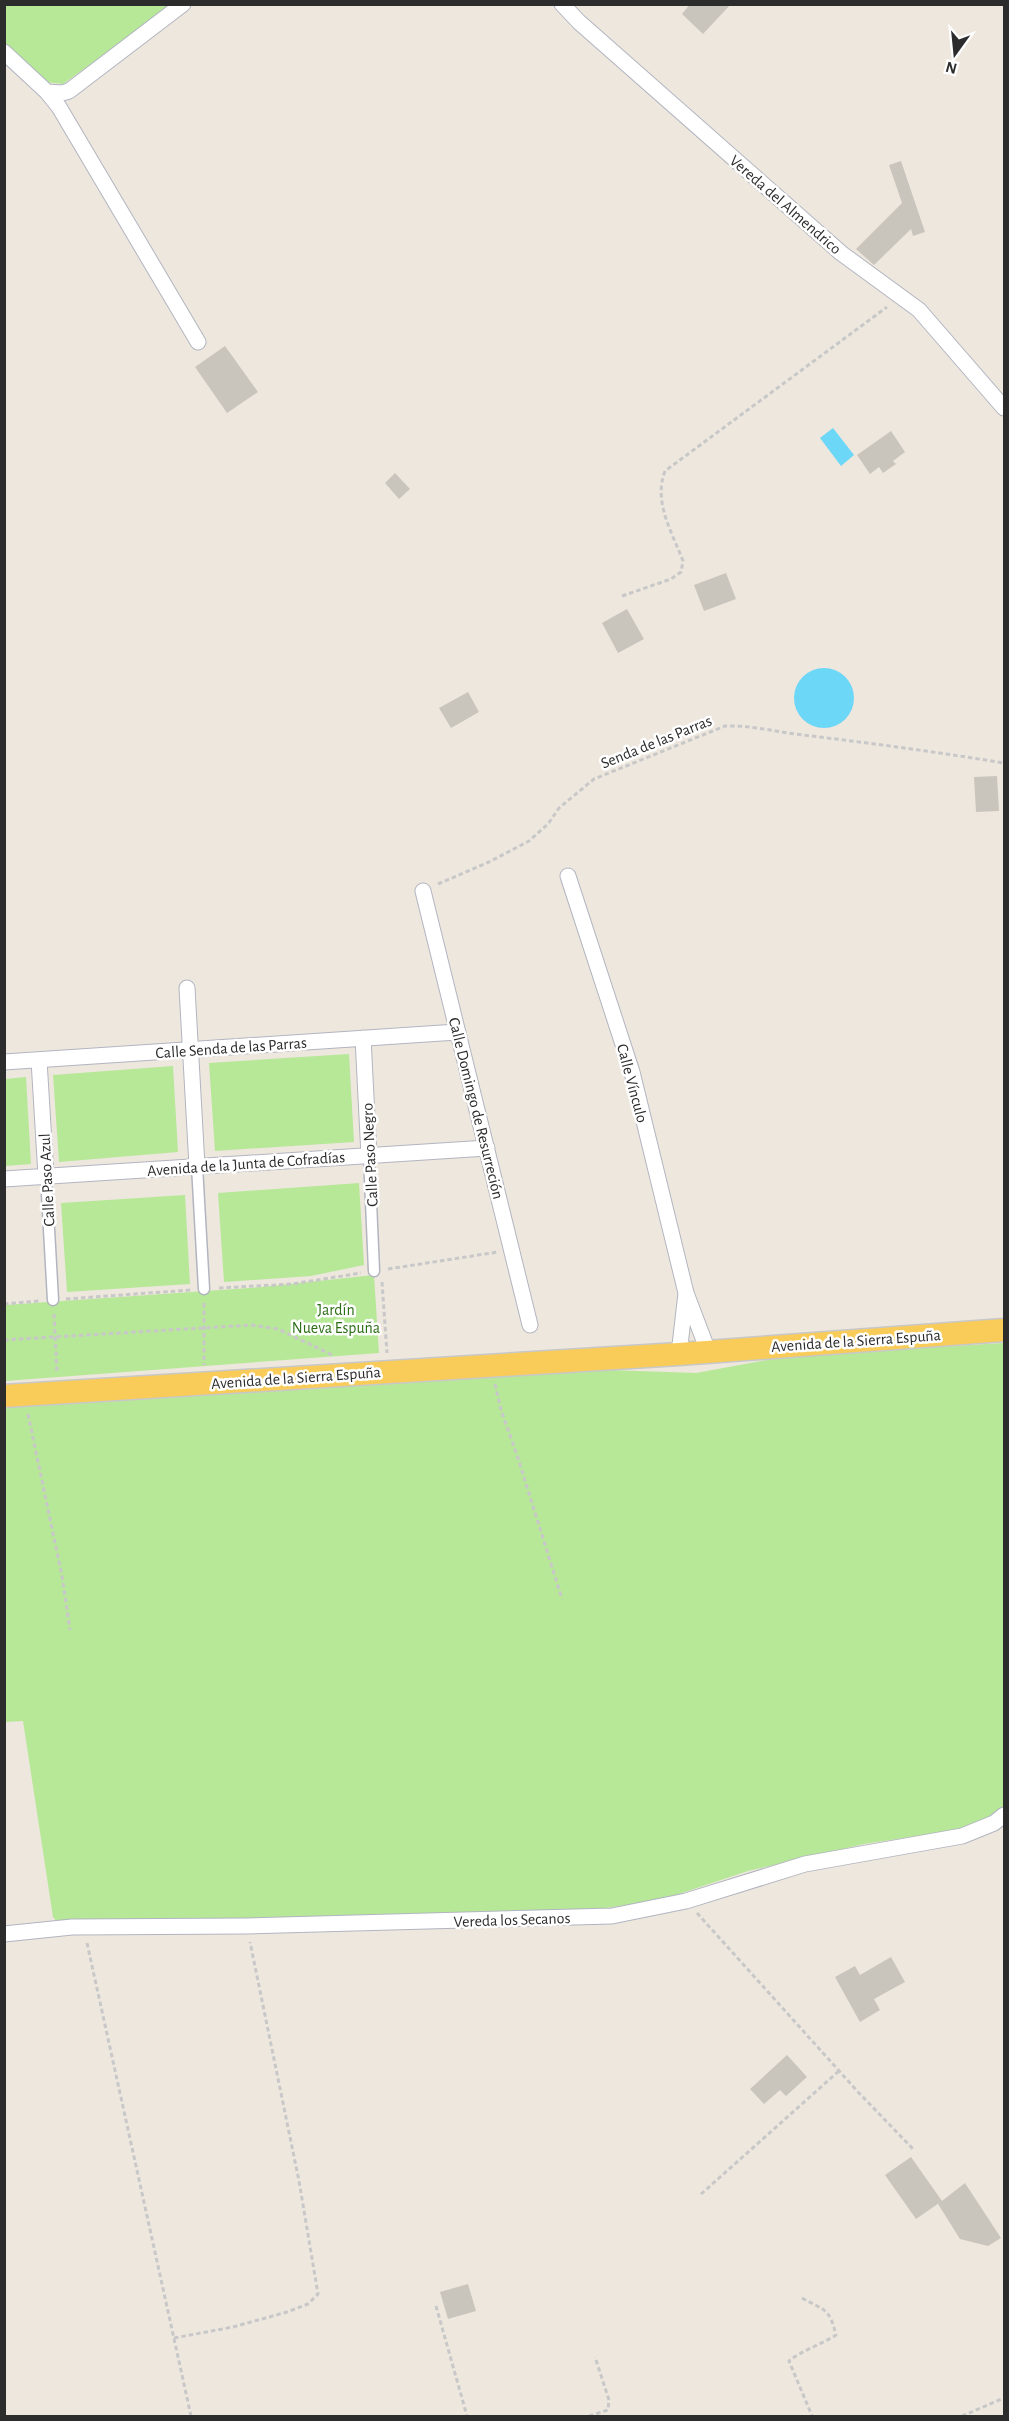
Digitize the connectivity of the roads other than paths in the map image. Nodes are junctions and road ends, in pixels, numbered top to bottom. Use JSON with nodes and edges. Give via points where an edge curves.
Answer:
{"nodes":[{"id":1,"x":183,"y":4,"type":"edge"},
{"id":2,"x":562,"y":4,"type":"edge"},
{"id":3,"x":4,"y":52,"type":"edge"},
{"id":4,"x":47,"y":92,"type":"junction"},
{"id":5,"x":198,"y":342,"type":"dead end"},
{"id":6,"x":1005,"y":408,"type":"edge"},
{"id":7,"x":568,"y":876,"type":"dead end"},
{"id":8,"x":423,"y":891,"type":"road end"},
{"id":9,"x":187,"y":987,"type":"dead end"},
{"id":10,"x":457,"y":1032,"type":"junction"},
{"id":11,"x":363,"y":1038,"type":"junction"},
{"id":12,"x":190,"y":1050,"type":"junction"},
{"id":13,"x":39,"y":1060,"type":"junction"},
{"id":14,"x":4,"y":1062,"type":"edge"},
{"id":15,"x":487,"y":1148,"type":"junction"},
{"id":16,"x":369,"y":1156,"type":"junction"},
{"id":17,"x":197,"y":1166,"type":"junction"},
{"id":18,"x":46,"y":1176,"type":"junction"},
{"id":19,"x":4,"y":1179,"type":"edge"},
{"id":20,"x":377,"y":1271,"type":"road end"},
{"id":21,"x":204,"y":1289,"type":"road end"},
{"id":22,"x":686,"y":1293,"type":"junction"},
{"id":23,"x":53,"y":1300,"type":"road end"},
{"id":24,"x":530,"y":1325,"type":"dead end"},
{"id":25,"x":1005,"y":1330,"type":"edge"},
{"id":26,"x":708,"y":1351,"type":"junction"},
{"id":27,"x":678,"y":1354,"type":"junction"},
{"id":28,"x":588,"y":1359,"type":"junction"},
{"id":29,"x":14,"y":1395,"type":"edge"},
{"id":30,"x":1005,"y":1815,"type":"edge"},
{"id":31,"x":4,"y":1934,"type":"edge"}],
"edges":[{"from":1,"to":4,"type":"street","via":[[69,91]]},
{"from":2,"to":6,"type":"street","name":"Vereda del Almendrico","via":[[841,253],[919,310]]},
{"from":3,"to":4,"type":"street"},
{"from":4,"to":5,"type":"street","via":[[59,106]]},
{"from":7,"to":22,"type":"street","name":"Calle Vínculo","via":[[632,1072]]},
{"from":8,"to":10,"type":"street","name":"Calle Domingo de Resurreción"},
{"from":9,"to":12,"type":"street"},
{"from":10,"to":11,"type":"street","name":"Calle Senda de las Parras"},
{"from":10,"to":15,"type":"street","name":"Calle Domingo de Resurreción"},
{"from":11,"to":12,"type":"street","name":"Calle Senda de las Parras"},
{"from":11,"to":16,"type":"street","name":"Calle Paso Negro"},
{"from":12,"to":13,"type":"street","name":"Calle Senda de las Parras"},
{"from":12,"to":17,"type":"street"},
{"from":13,"to":14,"type":"street","name":"Calle Senda de las Parras"},
{"from":13,"to":18,"type":"street","name":"Calle Paso Azul"},
{"from":15,"to":16,"type":"street","name":"Avenida de la Junta de Cofradías"},
{"from":15,"to":24,"type":"street","name":"Calle Domingo de Resurreción"},
{"from":16,"to":17,"type":"street","name":"Avenida de la Junta de Cofradías"},
{"from":16,"to":20,"type":"street","name":"Calle Paso Negro"},
{"from":17,"to":18,"type":"street","name":"Avenida de la Junta de Cofradías"},
{"from":17,"to":21,"type":"street"},
{"from":18,"to":19,"type":"street","name":"Avenida de la Junta de Cofradías"},
{"from":18,"to":23,"type":"street","name":"Calle Paso Azul"},
{"from":22,"to":26,"type":"street","name":"Calle Vínculo"},
{"from":22,"to":27,"type":"street","name":"Calle Vínculo"},
{"from":25,"to":26,"type":"main road","name":"Avenida de la Sierra Espuña"},
{"from":26,"to":27,"type":"main road","name":"Avenida de la Sierra Espuña"},
{"from":26,"to":28,"type":"main road","name":"Avenida de la Sierra Espuña","via":[[708,1358],[699,1365],[673,1367]]},
{"from":27,"to":28,"type":"main road","name":"Avenida de la Sierra Espuña"},
{"from":28,"to":29,"type":"main road","name":"Avenida de la Sierra Espuña"},
{"from":30,"to":31,"type":"street","name":"Vereda los Secanos","via":[[962,1836],[805,1864],[686,1901],[612,1916],[83,1927]]}]}
